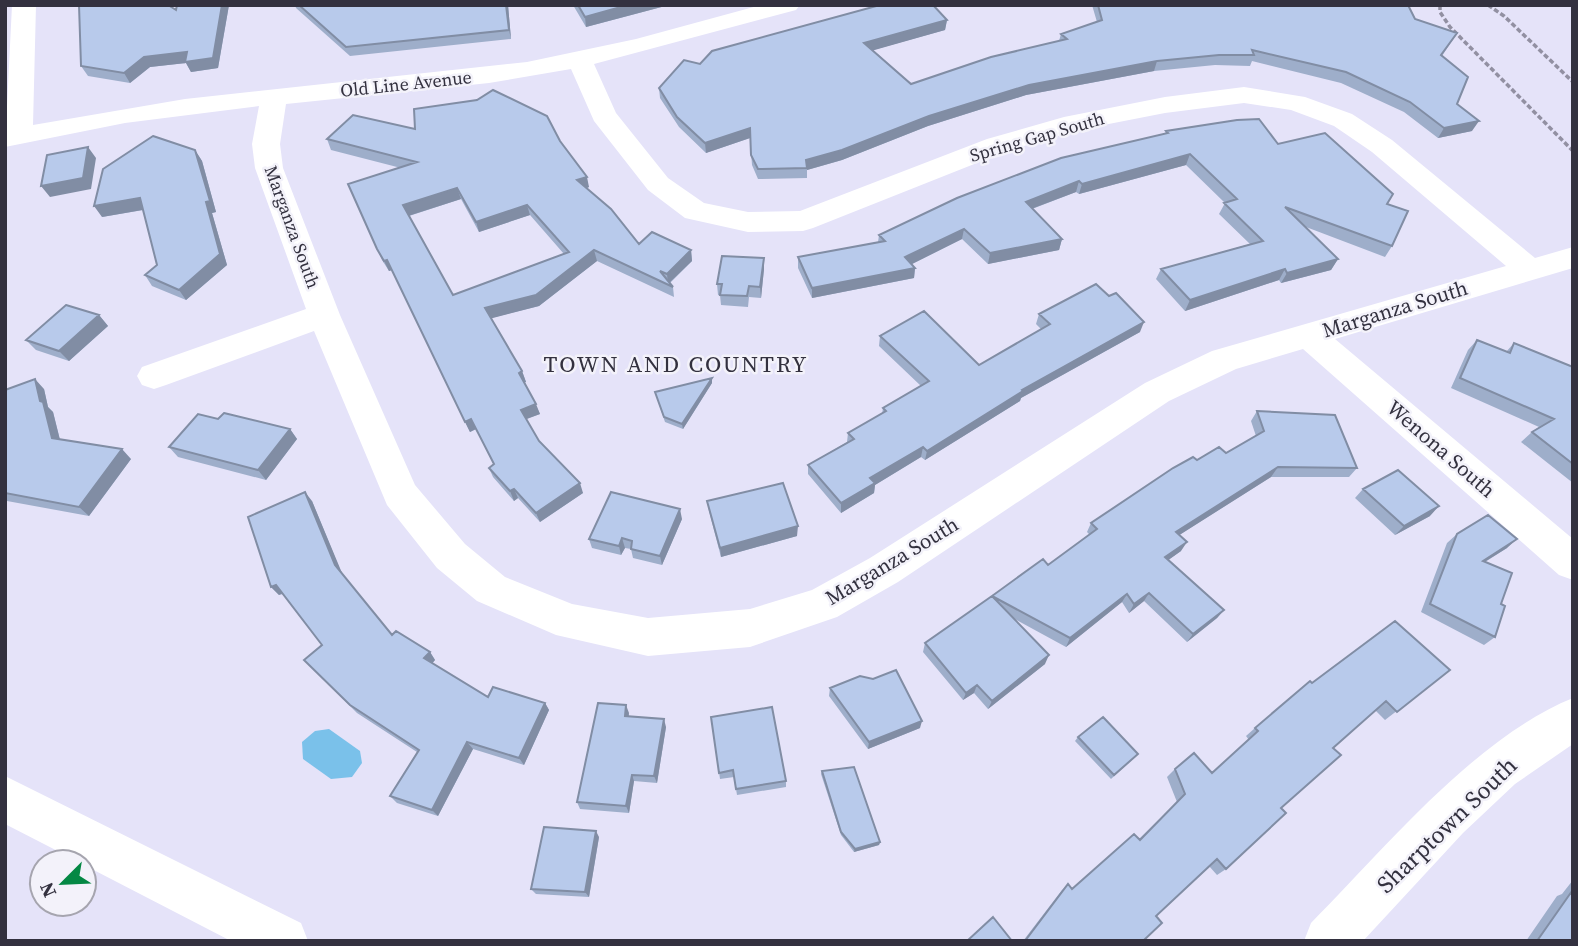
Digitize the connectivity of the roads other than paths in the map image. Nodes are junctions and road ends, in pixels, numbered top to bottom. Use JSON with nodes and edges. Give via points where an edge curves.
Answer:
{"nodes":[{"id":1,"x":24,"y":5,"type":"edge"},
{"id":2,"x":788,"y":5,"type":"edge"},
{"id":3,"x":580,"y":60,"type":"junction"},
{"id":4,"x":274,"y":96,"type":"junction"},
{"id":5,"x":12,"y":137,"type":"edge"},
{"id":6,"x":1573,"y":257,"type":"edge"},
{"id":7,"x":1529,"y":269,"type":"junction"},
{"id":8,"x":324,"y":315,"type":"junction"},
{"id":9,"x":1309,"y":335,"type":"junction"},
{"id":10,"x":154,"y":376,"type":"dead end"},
{"id":11,"x":1573,"y":563,"type":"edge"},
{"id":12,"x":1573,"y":719,"type":"edge"},
{"id":13,"x":5,"y":799,"type":"edge"},
{"id":14,"x":283,"y":941,"type":"edge"},
{"id":15,"x":1329,"y":941,"type":"edge"}],
"edges":[{"from":1,"to":5,"type":"street","name":"Old Line Avenue"},
{"from":2,"to":3,"type":"street","name":"Old Line Avenue"},
{"from":3,"to":4,"type":"street","name":"Old Line Avenue","via":[[478,76]]},
{"from":3,"to":7,"type":"street","name":"Spring Gap South","via":[[603,115],[658,184],[695,211],[748,222],[803,221],[997,145],[1073,123],[1165,104],[1244,95],[1296,103],[1343,120],[1382,146]]},
{"from":4,"to":5,"type":"street","name":"Old Line Avenue","via":[[132,114]]},
{"from":4,"to":8,"type":"street","name":"Marganza South","via":[[266,144],[269,168]]},
{"from":6,"to":7,"type":"street","name":"Marganza South"},
{"from":7,"to":9,"type":"street","name":"Marganza South"},
{"from":8,"to":9,"type":"street","name":"Marganza South","via":[[400,494],[451,556],[491,589],[570,622],[648,637],[750,628],[823,604],[884,570],[1157,392],[1224,360]]},
{"from":8,"to":10,"type":"street","name":"Marganza South"},
{"from":9,"to":11,"type":"street","name":"Wenona South"},
{"from":12,"to":15,"type":"street","name":"Sharptown South","via":[[1499,768]]},
{"from":13,"to":14,"type":"street"}]}
